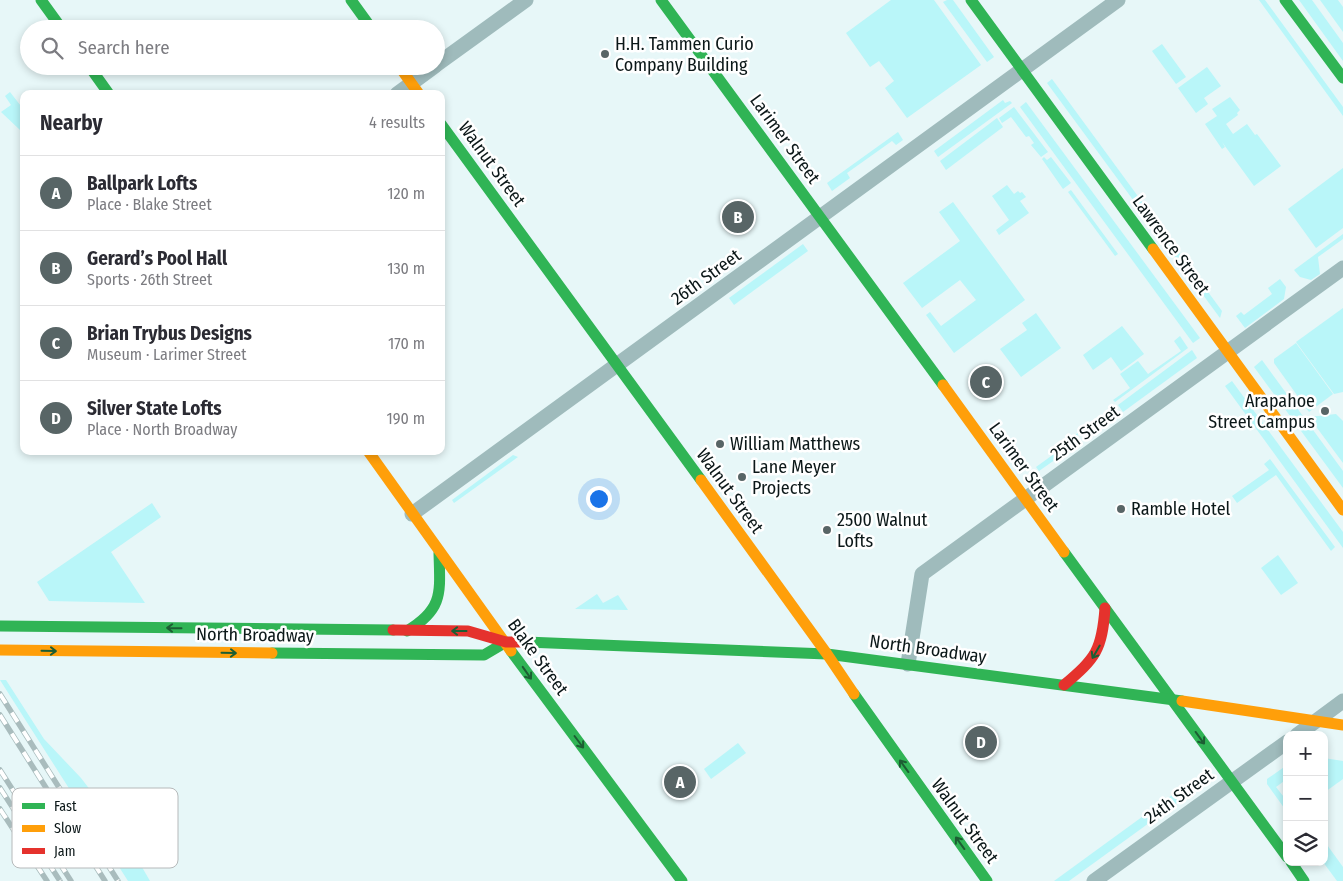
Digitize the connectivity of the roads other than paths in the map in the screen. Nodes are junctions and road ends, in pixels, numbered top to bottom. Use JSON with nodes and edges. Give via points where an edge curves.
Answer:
{"nodes":[{"id":1,"x":41,"y":0,"type":"edge"},
{"id":2,"x":351,"y":0,"type":"edge"},
{"id":3,"x":526,"y":0,"type":"edge"},
{"id":4,"x":662,"y":0,"type":"edge"},
{"id":5,"x":971,"y":0,"type":"edge"},
{"id":6,"x":1118,"y":0,"type":"edge"},
{"id":7,"x":1285,"y":0,"type":"edge"},
{"id":8,"x":55,"y":20,"type":"edge"},
{"id":9,"x":365,"y":20,"type":"edge"},
{"id":10,"x":445,"y":59,"type":"edge"},
{"id":11,"x":1022,"y":70,"type":"junction"},
{"id":12,"x":95,"y":75,"type":"edge"},
{"id":13,"x":405,"y":75,"type":"edge"},
{"id":14,"x":428,"y":75,"type":"edge"},
{"id":15,"x":1343,"y":78,"type":"edge"},
{"id":16,"x":415,"y":89,"type":"edge"},
{"id":17,"x":106,"y":90,"type":"edge"},
{"id":18,"x":445,"y":129,"type":"edge"},
{"id":19,"x":820,"y":217,"type":"junction"},
{"id":20,"x":1343,"y":268,"type":"edge"},
{"id":21,"x":1228,"y":352,"type":"junction"},
{"id":22,"x":617,"y":365,"type":"junction"},
{"id":23,"x":371,"y":455,"type":"edge"},
{"id":24,"x":1026,"y":499,"type":"junction"},
{"id":25,"x":1343,"y":510,"type":"edge"},
{"id":26,"x":412,"y":514,"type":"junction"},
{"id":27,"x":439,"y":553,"type":"junction"},
{"id":28,"x":1105,"y":608,"type":"junction"},
{"id":29,"x":0,"y":626,"type":"edge"},
{"id":30,"x":408,"y":631,"type":"junction"},
{"id":31,"x":506,"y":642,"type":"junction"},
{"id":32,"x":0,"y":650,"type":"edge"},
{"id":33,"x":827,"y":654,"type":"junction"},
{"id":34,"x":908,"y":664,"type":"junction"},
{"id":35,"x":1064,"y":685,"type":"junction"},
{"id":36,"x":1171,"y":699,"type":"junction"},
{"id":37,"x":1343,"y":701,"type":"edge"},
{"id":38,"x":1316,"y":721,"type":"junction"},
{"id":39,"x":1343,"y":725,"type":"edge"},
{"id":40,"x":1302,"y":731,"type":"edge"},
{"id":41,"x":1283,"y":745,"type":"edge"},
{"id":42,"x":1232,"y":782,"type":"junction"},
{"id":43,"x":1283,"y":852,"type":"edge"},
{"id":44,"x":1294,"y":866,"type":"edge"},
{"id":45,"x":682,"y":881,"type":"edge"},
{"id":46,"x":987,"y":881,"type":"edge"},
{"id":47,"x":1094,"y":881,"type":"edge"},
{"id":48,"x":1304,"y":881,"type":"edge"}],
"edges":[{"from":1,"to":8,"type":"street"},
{"from":2,"to":9,"type":"street"},
{"from":3,"to":10,"type":"street"},
{"from":4,"to":19,"type":"street","name":"Larimer Street"},
{"from":5,"to":11,"type":"street","name":"Lawrence Street"},
{"from":6,"to":11,"type":"street","name":"26th Street"},
{"from":7,"to":15,"type":"street"},
{"from":11,"to":19,"type":"street","name":"26th Street"},
{"from":11,"to":21,"type":"street","name":"Lawrence Street"},
{"from":12,"to":17,"type":"street"},
{"from":13,"to":16,"type":"street"},
{"from":14,"to":16,"type":"street"},
{"from":18,"to":22,"type":"street","name":"Walnut Street"},
{"from":19,"to":22,"type":"street","name":"26th Street"},
{"from":19,"to":24,"type":"street","name":"Larimer Street"},
{"from":20,"to":21,"type":"street","name":"25th Street"},
{"from":21,"to":24,"type":"street","name":"25th Street"},
{"from":21,"to":25,"type":"street","name":"Lawrence Street"},
{"from":22,"to":26,"type":"street","name":"26th Street"},
{"from":22,"to":33,"type":"street","name":"Walnut Street"},
{"from":23,"to":26,"type":"street","name":"Blake Street"},
{"from":24,"to":28,"type":"street","name":"Larimer Street"},
{"from":24,"to":34,"type":"street","name":"25th Street","via":[[922,574]]},
{"from":26,"to":27,"type":"street","name":"Blake Street"},
{"from":27,"to":30,"type":"street","via":[[436,604]]},
{"from":27,"to":31,"type":"street","name":"Blake Street"},
{"from":28,"to":35,"type":"street","one_way":true,"via":[[1104,633],[1098,651]]},
{"from":28,"to":36,"type":"street","name":"Larimer Street"},
{"from":30,"to":29,"type":"street","name":"North Broadway","one_way":true},
{"from":31,"to":30,"type":"street","name":"North Broadway","one_way":true,"via":[[468,631]]},
{"from":32,"to":31,"type":"street","name":"North Broadway","one_way":true,"via":[[484,655]]},
{"from":31,"to":33,"type":"street","name":"North Broadway"},
{"from":31,"to":45,"type":"street","name":"Blake Street","one_way":true},
{"from":33,"to":34,"type":"street","name":"North Broadway"},
{"from":46,"to":33,"type":"street","name":"Walnut Street","one_way":true},
{"from":34,"to":35,"type":"street","name":"North Broadway"},
{"from":35,"to":36,"type":"street","name":"North Broadway"},
{"from":36,"to":38,"type":"street","name":"North Broadway"},
{"from":36,"to":42,"type":"street","name":"Larimer Street","one_way":true},
{"from":37,"to":38,"type":"street"},
{"from":38,"to":39,"type":"street","name":"North Broadway"},
{"from":38,"to":40,"type":"street"},
{"from":41,"to":42,"type":"street","name":"24th Street"},
{"from":42,"to":43,"type":"street","name":"Larimer Street"},
{"from":42,"to":47,"type":"street","name":"24th Street"},
{"from":44,"to":48,"type":"street"}]}
